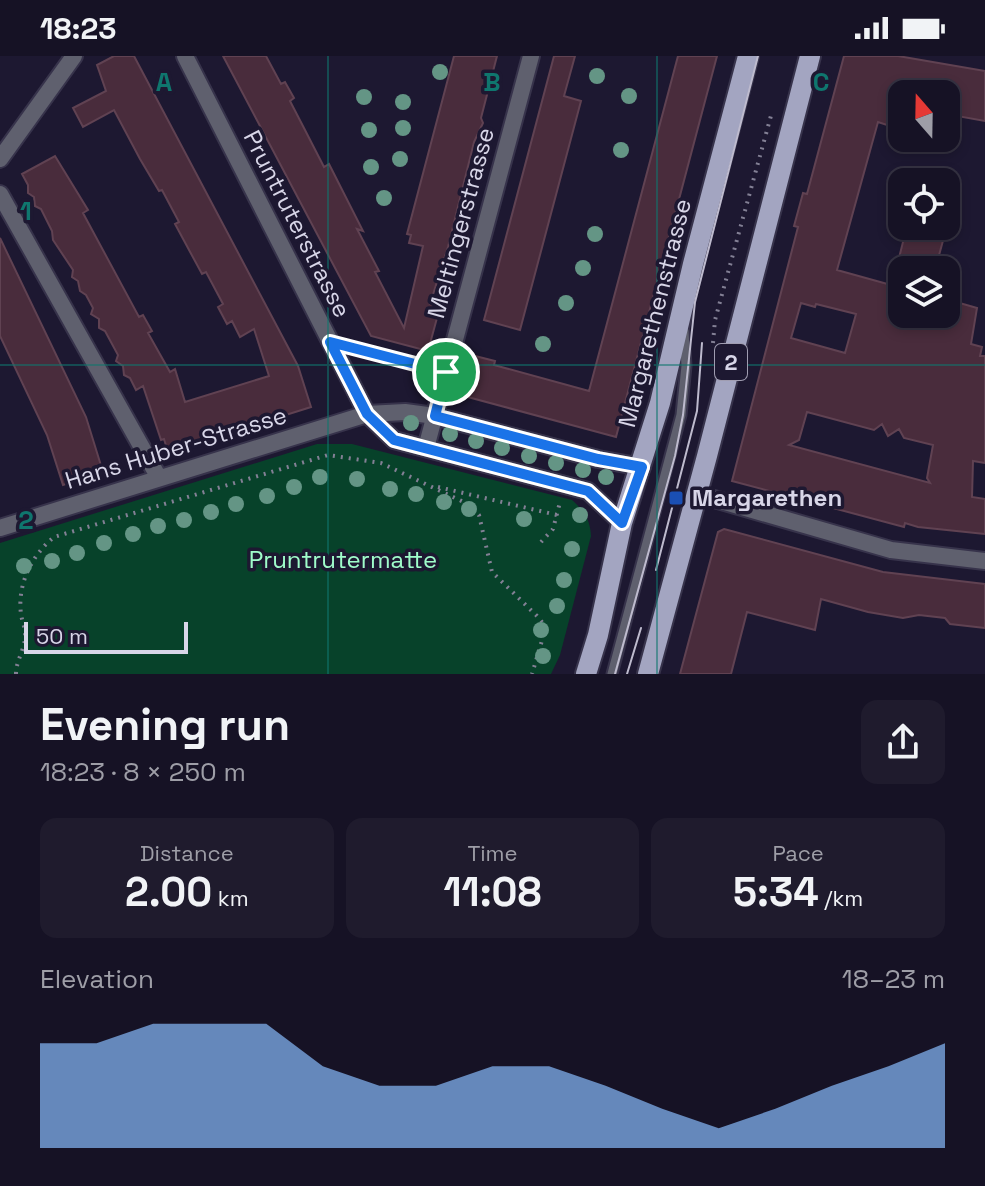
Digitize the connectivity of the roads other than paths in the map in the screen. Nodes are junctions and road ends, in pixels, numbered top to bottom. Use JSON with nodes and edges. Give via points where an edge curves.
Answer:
{"nodes":[{"id":1,"x":74,"y":56,"type":"edge"},
{"id":2,"x":185,"y":56,"type":"edge"},
{"id":3,"x":531,"y":56,"type":"edge"},
{"id":4,"x":748,"y":56,"type":"edge"},
{"id":5,"x":810,"y":56,"type":"edge"},
{"id":6,"x":0,"y":159,"type":"edge"},
{"id":7,"x":0,"y":194,"type":"edge"},
{"id":8,"x":683,"y":312,"type":"junction"},
{"id":9,"x":367,"y":414,"type":"junction"},
{"id":10,"x":435,"y":416,"type":"junction"},
{"id":11,"x":426,"y":448,"type":"junction"},
{"id":12,"x":642,"y":467,"type":"junction"},
{"id":13,"x":159,"y":478,"type":"junction"},
{"id":14,"x":697,"y":494,"type":"junction"},
{"id":15,"x":622,"y":523,"type":"junction"},
{"id":16,"x":0,"y":528,"type":"edge"},
{"id":17,"x":985,"y":561,"type":"edge"},
{"id":18,"x":586,"y":674,"type":"edge"},
{"id":19,"x":612,"y":674,"type":"edge"},
{"id":20,"x":648,"y":674,"type":"edge"}],
"edges":[{"from":1,"to":6,"type":"street"},
{"from":2,"to":9,"type":"street","name":"Pruntruterstrasse"},
{"from":3,"to":10,"type":"street","name":"Meltingerstrasse"},
{"from":4,"to":8,"type":"main road","name":"Margarethenstrasse"},
{"from":5,"to":14,"type":"main road","number":"2"},
{"from":7,"to":13,"type":"street"},
{"from":8,"to":12,"type":"main road","name":"Margarethenstrasse"},
{"from":8,"to":19,"type":"lane","via":[[686,366],[681,415]]},
{"from":9,"to":10,"type":"street"},
{"from":9,"to":11,"type":"street","name":"Pruntruterstrasse","via":[[394,440]]},
{"from":9,"to":13,"type":"street","name":"Hans Huber-Strasse"},
{"from":10,"to":11,"type":"street","name":"Meltingerstrasse"},
{"from":10,"to":12,"type":"street"},
{"from":11,"to":15,"type":"street","name":"Pruntruterstrasse","via":[[588,491]]},
{"from":12,"to":15,"type":"main road","name":"Margarethenstrasse"},
{"from":13,"to":16,"type":"street","name":"Hans Huber-Strasse"},
{"from":14,"to":17,"type":"street","via":[[891,550]]},
{"from":14,"to":20,"type":"main road","number":"2"},
{"from":15,"to":18,"type":"main road","name":"Margarethenstrasse"}]}
